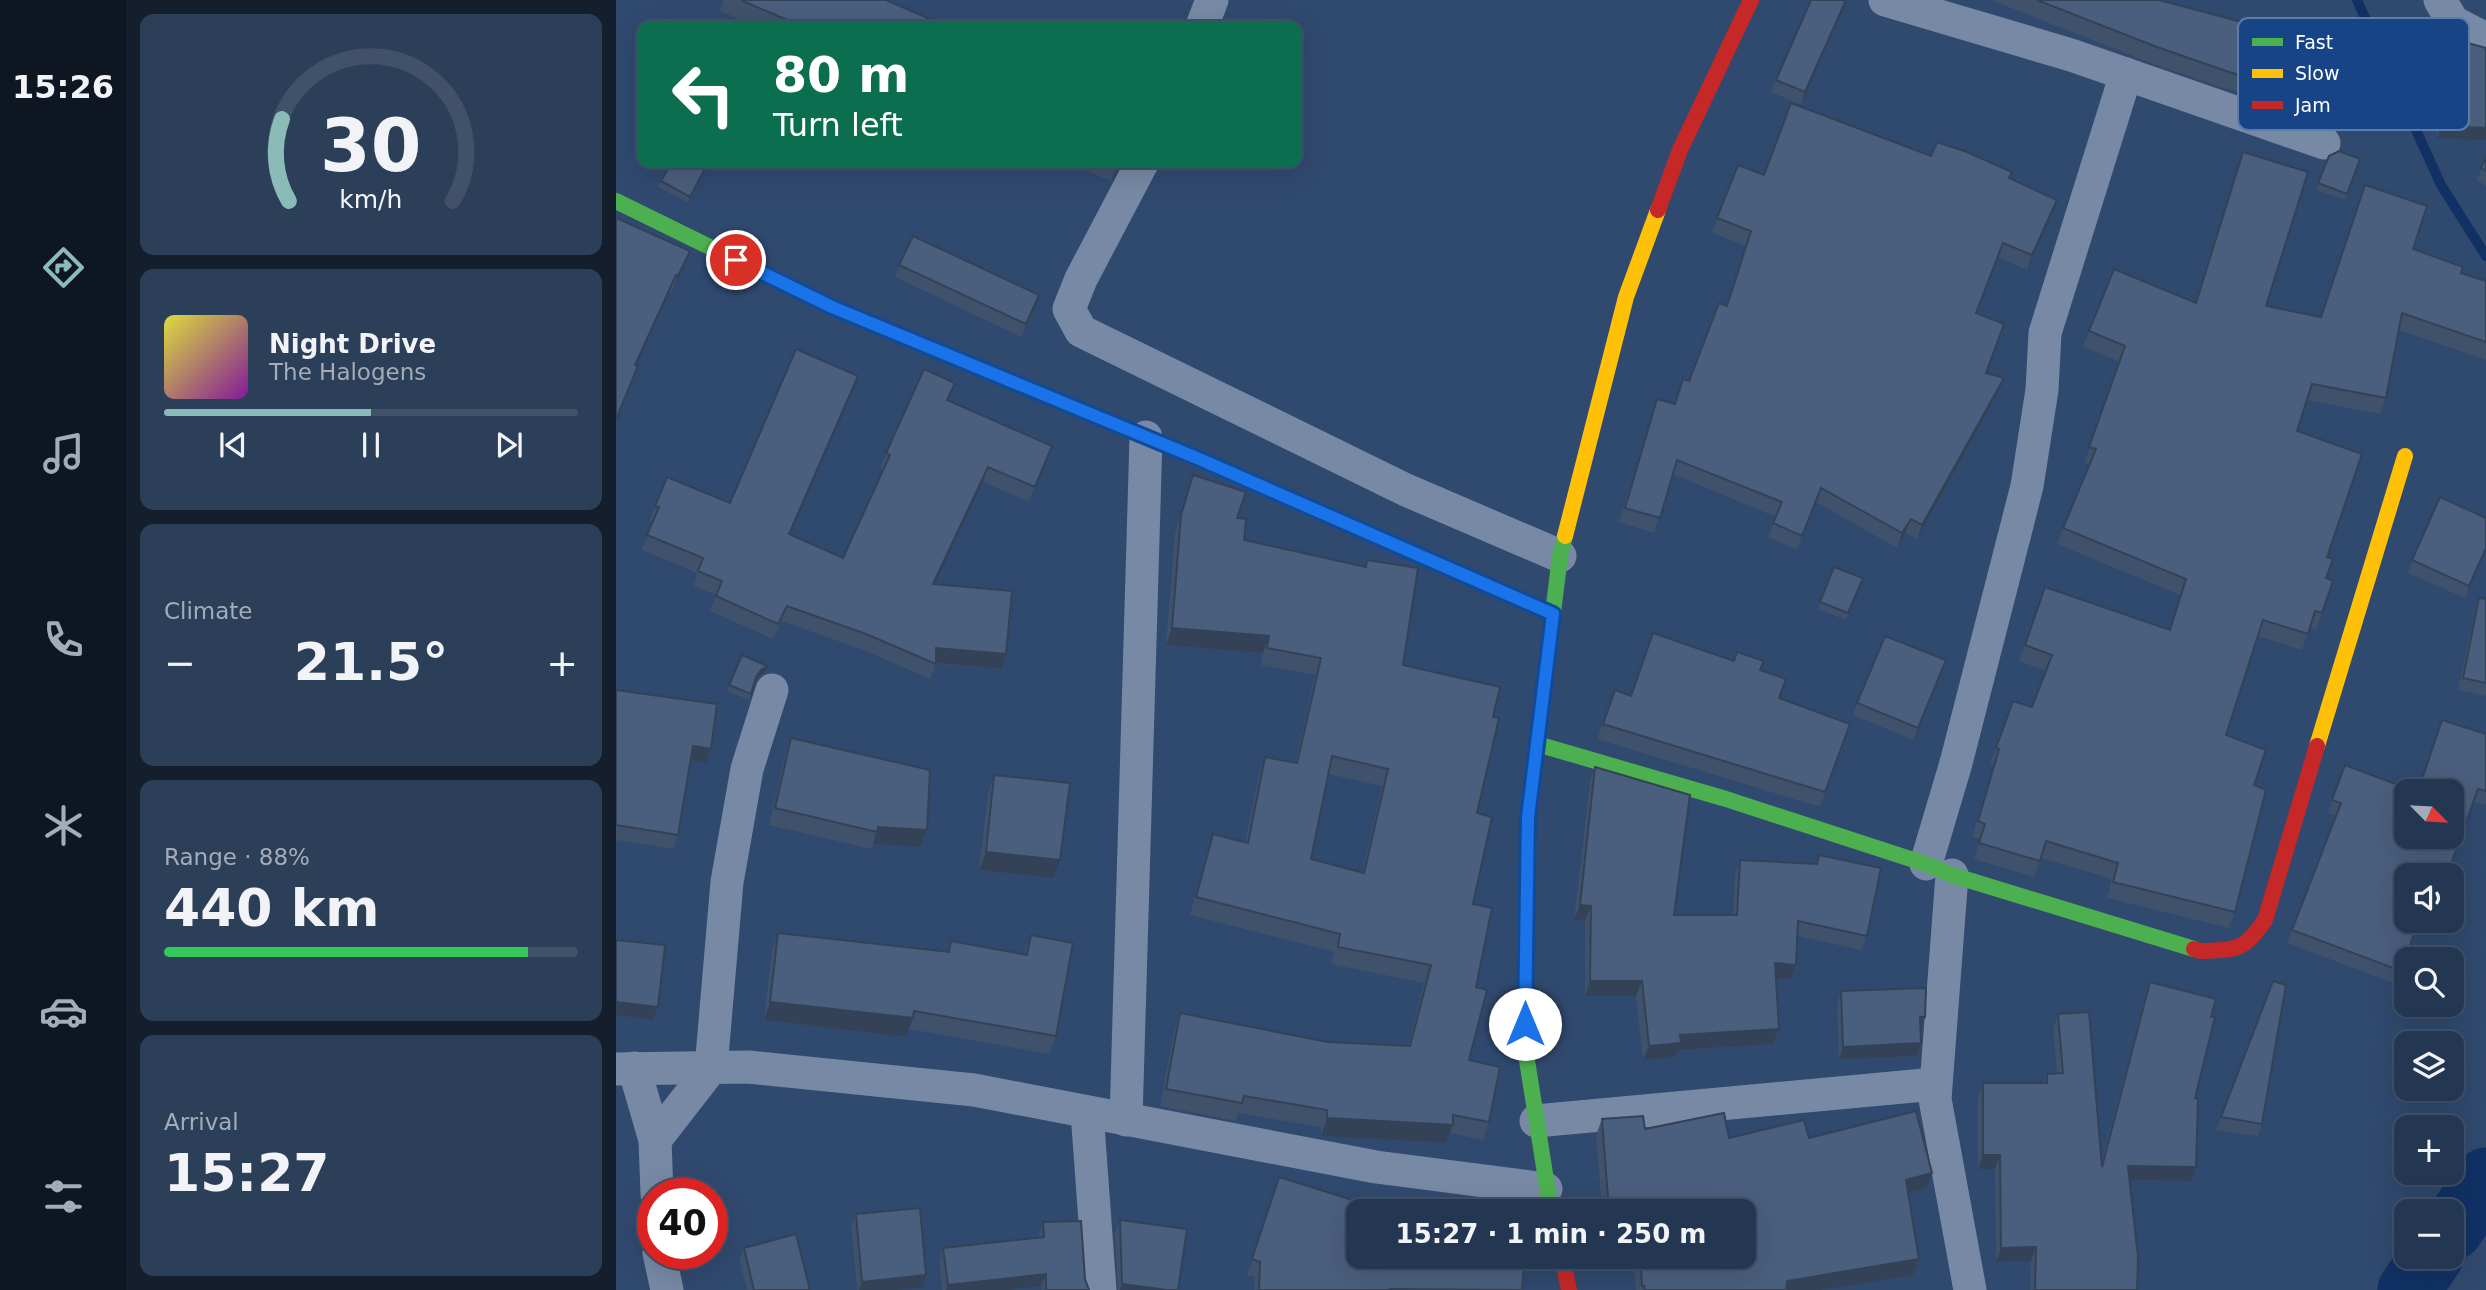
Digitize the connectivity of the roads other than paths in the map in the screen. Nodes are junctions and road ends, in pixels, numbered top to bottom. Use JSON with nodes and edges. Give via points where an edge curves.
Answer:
{"nodes":[{"id":1,"x":1212,"y":0,"type":"edge"},
{"id":2,"x":1751,"y":0,"type":"edge"},
{"id":3,"x":1885,"y":0,"type":"edge"},
{"id":4,"x":2440,"y":0,"type":"edge"},
{"id":5,"x":2451,"y":18,"type":"edge"},
{"id":6,"x":1204,"y":21,"type":"edge"},
{"id":7,"x":2469,"y":30,"type":"edge"},
{"id":8,"x":2486,"y":39,"type":"edge"},
{"id":9,"x":2126,"y":74,"type":"junction"},
{"id":10,"x":2238,"y":113,"type":"edge"},
{"id":11,"x":2287,"y":130,"type":"edge"},
{"id":12,"x":2324,"y":143,"type":"dead end"},
{"id":13,"x":1139,"y":168,"type":"edge"},
{"id":14,"x":616,"y":201,"type":"edge"},
{"id":15,"x":1146,"y":437,"type":"junction"},
{"id":16,"x":2405,"y":456,"type":"dead end"},
{"id":17,"x":1560,"y":555,"type":"junction"},
{"id":18,"x":1553,"y":614,"type":"junction"},
{"id":19,"x":772,"y":690,"type":"dead end"},
{"id":20,"x":1537,"y":744,"type":"junction"},
{"id":21,"x":1939,"y":870,"type":"junction"},
{"id":22,"x":711,"y":1068,"type":"junction"},
{"id":23,"x":625,"y":1069,"type":"edge"},
{"id":24,"x":1935,"y":1084,"type":"junction"},
{"id":25,"x":1087,"y":1112,"type":"junction"},
{"id":26,"x":1126,"y":1120,"type":"junction"},
{"id":27,"x":1536,"y":1121,"type":"junction"},
{"id":28,"x":654,"y":1140,"type":"junction"},
{"id":29,"x":656,"y":1178,"type":"edge"},
{"id":30,"x":1544,"y":1199,"type":"edge"},
{"id":31,"x":1549,"y":1199,"type":"edge"},
{"id":32,"x":662,"y":1269,"type":"edge"},
{"id":33,"x":1565,"y":1269,"type":"edge"},
{"id":34,"x":667,"y":1290,"type":"edge"},
{"id":35,"x":1100,"y":1290,"type":"edge"},
{"id":36,"x":1569,"y":1290,"type":"edge"},
{"id":37,"x":1970,"y":1290,"type":"edge"}],
"edges":[{"from":1,"to":6,"type":"street"},
{"from":2,"to":17,"type":"street","via":[[1680,150],[1626,298]]},
{"from":3,"to":9,"type":"street"},
{"from":4,"to":5,"type":"street"},
{"from":7,"to":8,"type":"street"},
{"from":9,"to":10,"type":"street"},
{"from":9,"to":21,"type":"street","via":[[2045,333],[2042,390],[2027,486],[1956,763]]},
{"from":11,"to":12,"type":"street"},
{"from":13,"to":17,"type":"street","via":[[1069,309],[1081,331],[1406,490]]},
{"from":14,"to":15,"type":"street","via":[[832,307]]},
{"from":15,"to":18,"type":"street"},
{"from":15,"to":26,"type":"street"},
{"from":16,"to":21,"type":"street","via":[[2265,920],[2251,941],[2240,950],[2200,951]]},
{"from":17,"to":18,"type":"street"},
{"from":18,"to":20,"type":"street"},
{"from":19,"to":22,"type":"street","via":[[747,769],[727,882]]},
{"from":20,"to":21,"type":"street","via":[[1726,799]]},
{"from":20,"to":27,"type":"street","via":[[1528,817],[1525,1048]]},
{"from":21,"to":24,"type":"street"},
{"from":22,"to":23,"type":"street"},
{"from":22,"to":25,"type":"street","via":[[748,1067],[974,1090]]},
{"from":22,"to":28,"type":"street"},
{"from":23,"to":28,"type":"street"},
{"from":24,"to":27,"type":"street"},
{"from":24,"to":37,"type":"street"},
{"from":25,"to":26,"type":"street"},
{"from":25,"to":35,"type":"street"},
{"from":26,"to":30,"type":"street"},
{"from":27,"to":31,"type":"street"},
{"from":28,"to":29,"type":"street"},
{"from":32,"to":34,"type":"street"},
{"from":33,"to":36,"type":"street"}]}
